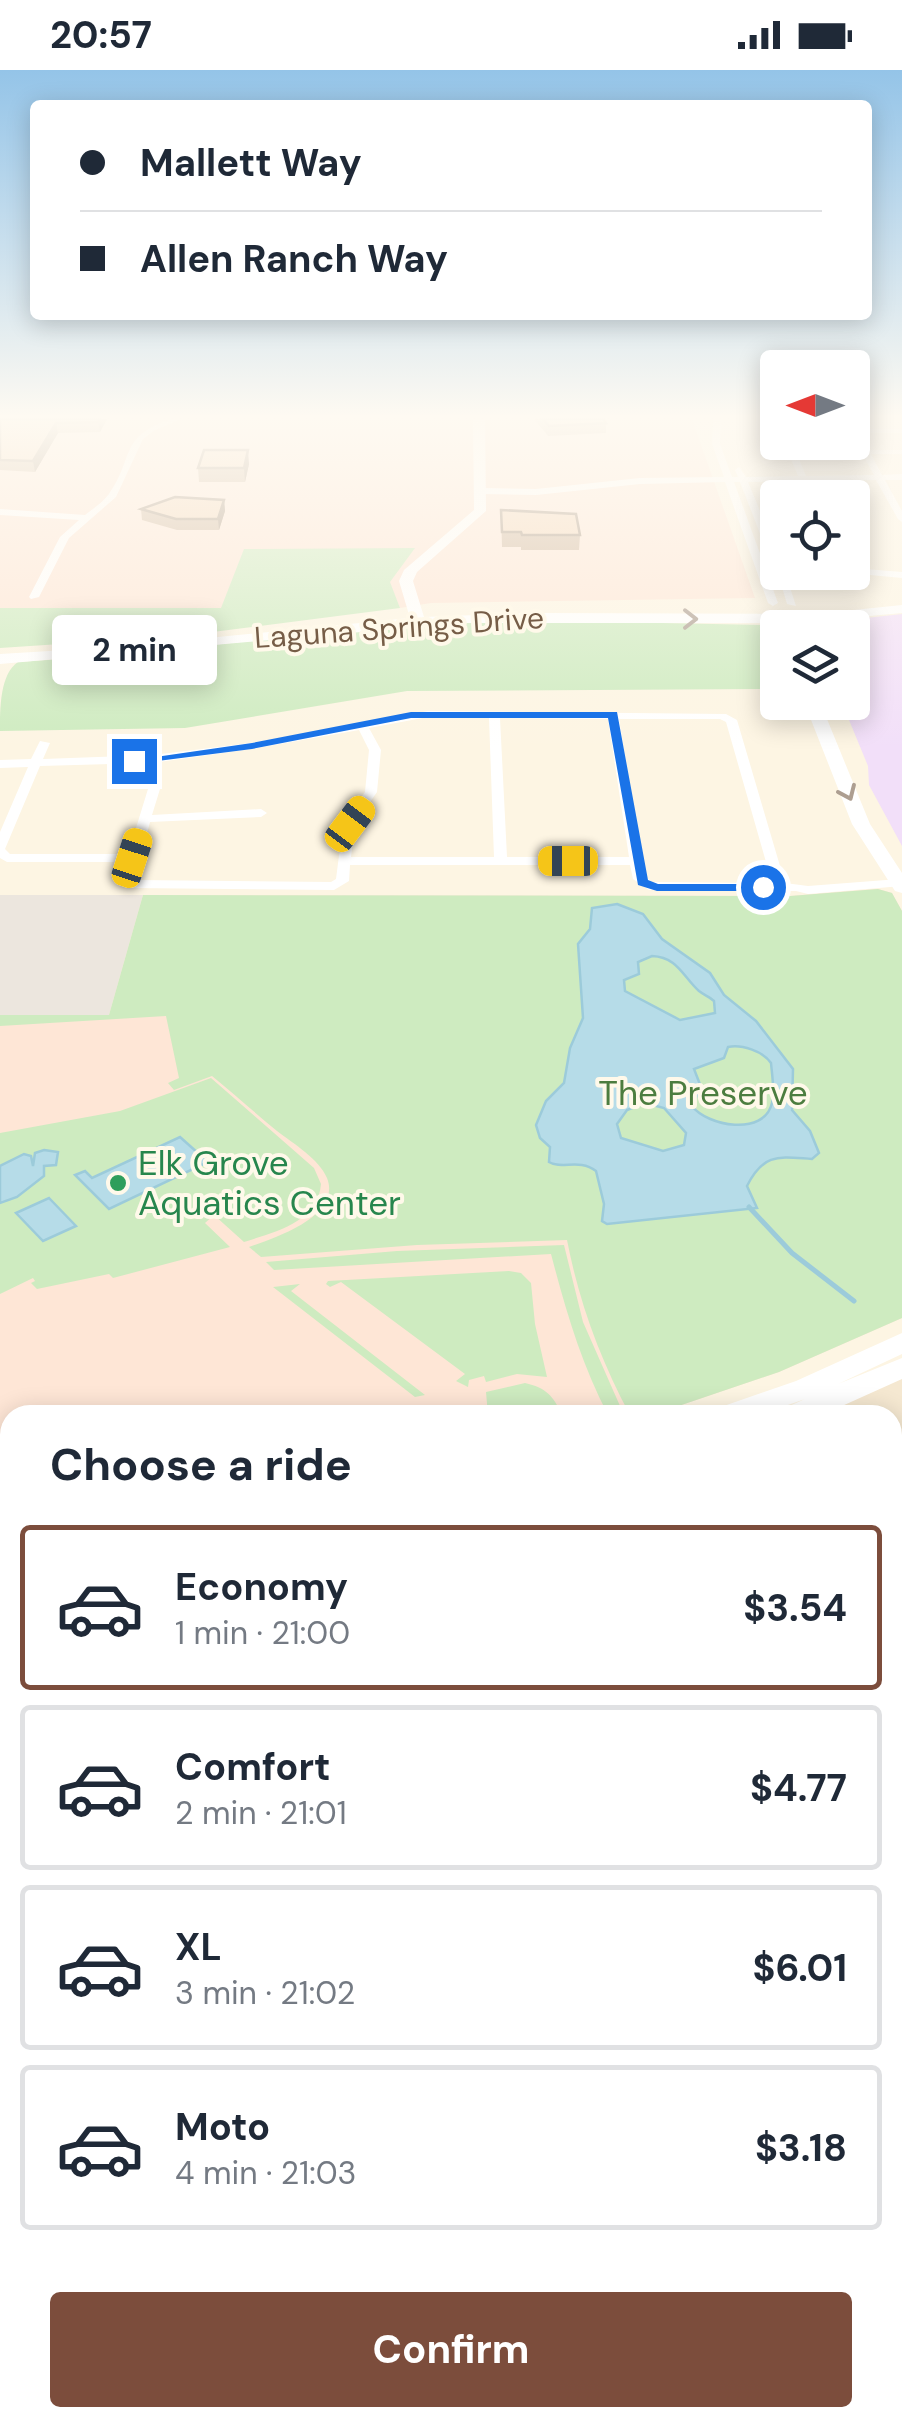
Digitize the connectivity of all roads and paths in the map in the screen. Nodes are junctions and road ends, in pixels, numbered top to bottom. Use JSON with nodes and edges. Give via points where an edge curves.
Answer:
{"nodes":[{"id":1,"x":75,"y":529,"type":"edge"},
{"id":2,"x":458,"y":529,"type":"edge"},
{"id":3,"x":748,"y":529,"type":"edge"},
{"id":4,"x":870,"y":572,"type":"edge"},
{"id":5,"x":902,"y":575,"type":"edge"},
{"id":6,"x":34,"y":596,"type":"dead end"},
{"id":7,"x":902,"y":605,"type":"edge"},
{"id":8,"x":777,"y":610,"type":"edge"},
{"id":9,"x":870,"y":614,"type":"edge"},
{"id":10,"x":760,"y":616,"type":"edge"},
{"id":11,"x":416,"y":617,"type":"junction"},
{"id":12,"x":2,"y":657,"type":"edge"},
{"id":13,"x":494,"y":714,"type":"junction"},
{"id":14,"x":613,"y":714,"type":"junction"},
{"id":15,"x":819,"y":720,"type":"edge"},
{"id":16,"x":837,"y":720,"type":"edge"},
{"id":17,"x":362,"y":725,"type":"junction"},
{"id":18,"x":44,"y":743,"type":"dead end"},
{"id":19,"x":153,"y":759,"type":"junction"},
{"id":20,"x":0,"y":764,"type":"edge"},
{"id":21,"x":35,"y":764,"type":"junction"},
{"id":22,"x":260,"y":813,"type":"dead end"},
{"id":23,"x":145,"y":819,"type":"junction"},
{"id":24,"x":0,"y":849,"type":"edge"},
{"id":25,"x":132,"y":858,"type":"junction"},
{"id":26,"x":902,"y":858,"type":"edge"},
{"id":27,"x":636,"y":861,"type":"junction"},
{"id":28,"x":344,"y":862,"type":"junction"},
{"id":29,"x":502,"y":862,"type":"junction"},
{"id":30,"x":897,"y":881,"type":"edge"},
{"id":31,"x":780,"y":887,"type":"junction"},
{"id":32,"x":902,"y":1342,"type":"edge"},
{"id":33,"x":902,"y":1368,"type":"edge"},
{"id":34,"x":757,"y":1405,"type":"edge"},
{"id":35,"x":818,"y":1405,"type":"edge"}],
"edges":[{"from":1,"to":6,"type":"street"},
{"from":2,"to":11,"type":"street","via":[[411,570],[406,581]]},
{"from":3,"to":8,"type":"street"},
{"from":4,"to":5,"type":"street"},
{"from":7,"to":9,"type":"street","name":"Laguna Springs Drive"},
{"from":10,"to":11,"type":"street","name":"Laguna Springs Drive"},
{"from":11,"to":12,"type":"street","name":"Laguna Springs Drive","via":[[200,644]]},
{"from":13,"to":14,"type":"street"},
{"from":13,"to":17,"type":"street","via":[[411,715]]},
{"from":13,"to":29,"type":"street"},
{"from":14,"to":27,"type":"street"},
{"from":14,"to":31,"type":"street","via":[[711,714],[730,720]]},
{"from":15,"to":30,"type":"street","one_way":true,"via":[[861,824]]},
{"from":16,"to":26,"type":"street","via":[[872,806]]},
{"from":17,"to":19,"type":"street"},
{"from":17,"to":28,"type":"street","via":[[375,750],[371,792],[350,824]]},
{"from":18,"to":21,"type":"street"},
{"from":19,"to":21,"type":"street"},
{"from":19,"to":23,"type":"street"},
{"from":20,"to":21,"type":"street"},
{"from":21,"to":24,"type":"street"},
{"from":22,"to":23,"type":"street"},
{"from":23,"to":25,"type":"street"},
{"from":24,"to":25,"type":"street","via":[[8,858]]},
{"from":25,"to":28,"type":"street","via":[[127,878],[138,886],[334,886],[342,881]]},
{"from":27,"to":29,"type":"street"},
{"from":27,"to":31,"type":"street","via":[[648,886]]},
{"from":28,"to":29,"type":"street"},
{"from":30,"to":31,"type":"street"},
{"from":32,"to":34,"type":"street"},
{"from":33,"to":35,"type":"street"}]}
